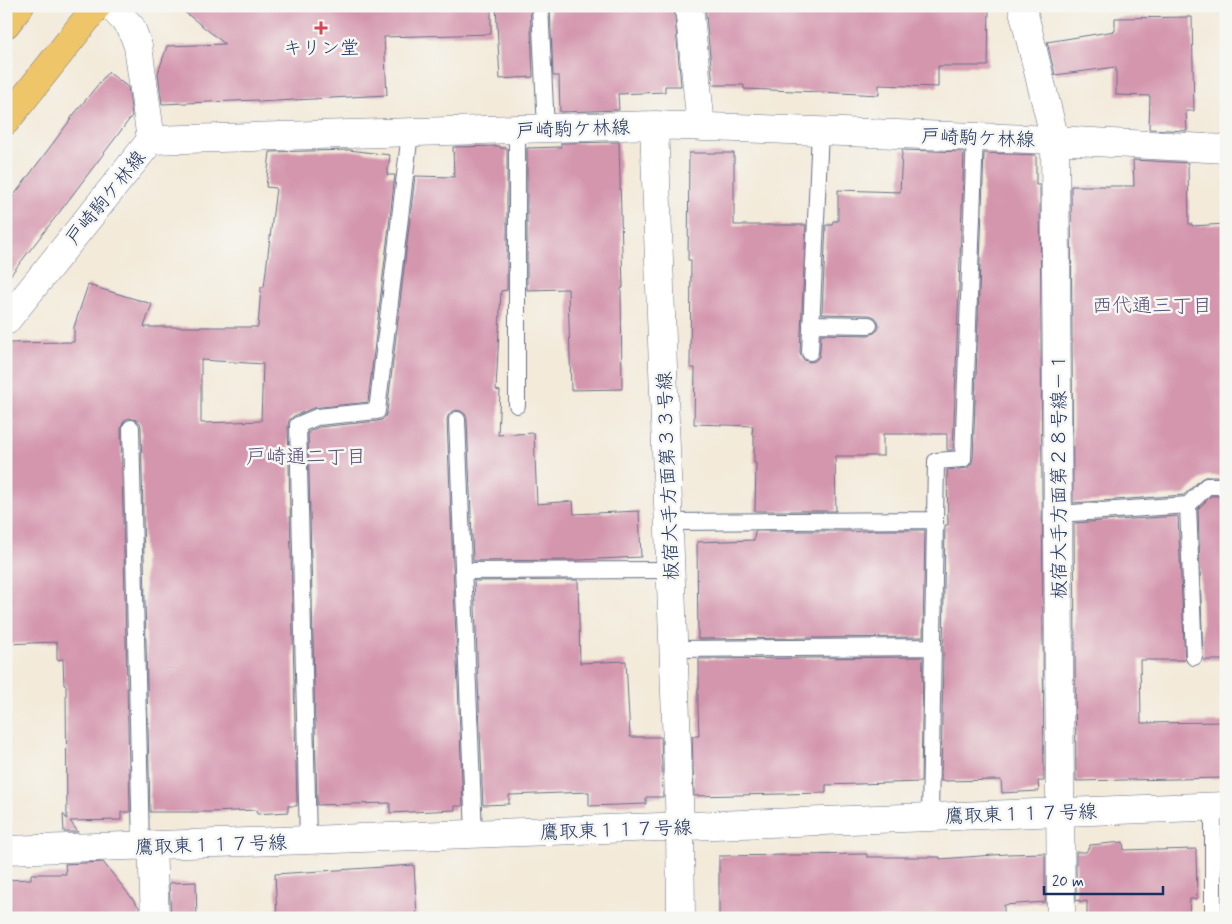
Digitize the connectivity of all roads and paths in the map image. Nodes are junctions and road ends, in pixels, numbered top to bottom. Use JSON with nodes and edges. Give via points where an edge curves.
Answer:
{"nodes":[{"id":1,"x":20,"y":6,"type":"edge"},
{"id":2,"x":97,"y":6,"type":"edge"},
{"id":3,"x":111,"y":6,"type":"edge"},
{"id":4,"x":540,"y":6,"type":"edge"},
{"id":5,"x":689,"y":6,"type":"edge"},
{"id":6,"x":1022,"y":6,"type":"edge"},
{"id":7,"x":6,"y":24,"type":"edge"},
{"id":8,"x":6,"y":121,"type":"edge"},
{"id":9,"x":654,"y":125,"type":"junction"},
{"id":10,"x":701,"y":127,"type":"junction"},
{"id":11,"x":546,"y":129,"type":"junction"},
{"id":12,"x":518,"y":130,"type":"junction"},
{"id":13,"x":820,"y":131,"type":"junction"},
{"id":14,"x":410,"y":133,"type":"junction"},
{"id":15,"x":975,"y":136,"type":"junction"},
{"id":16,"x":151,"y":140,"type":"junction"},
{"id":17,"x":1055,"y":140,"type":"junction"},
{"id":18,"x":1226,"y":149,"type":"edge"},
{"id":19,"x":6,"y":321,"type":"edge"},
{"id":20,"x":811,"y":324,"type":"junction"},
{"id":21,"x":869,"y":325,"type":"dead end"},
{"id":22,"x":810,"y":352,"type":"dead end"},
{"id":23,"x":517,"y":405,"type":"dead end"},
{"id":24,"x":457,"y":420,"type":"dead end"},
{"id":25,"x":131,"y":428,"type":"dead end"},
{"id":26,"x":1226,"y":486,"type":"edge"},
{"id":27,"x":1188,"y":506,"type":"junction"},
{"id":28,"x":1058,"y":514,"type":"junction"},
{"id":29,"x":935,"y":520,"type":"junction"},
{"id":30,"x":669,"y":522,"type":"junction"},
{"id":31,"x":670,"y":570,"type":"junction"},
{"id":32,"x":463,"y":571,"type":"junction"},
{"id":33,"x":933,"y":647,"type":"junction"},
{"id":34,"x":674,"y":649,"type":"junction"},
{"id":35,"x":1194,"y":657,"type":"dead end"},
{"id":36,"x":1219,"y":806,"type":"edge"},
{"id":37,"x":1060,"y":812,"type":"junction"},
{"id":38,"x":930,"y":817,"type":"junction"},
{"id":39,"x":680,"y":827,"type":"junction"},
{"id":40,"x":474,"y":834,"type":"junction"},
{"id":41,"x":308,"y":840,"type":"junction"},
{"id":42,"x":146,"y":846,"type":"junction"},
{"id":43,"x":6,"y":850,"type":"edge"},
{"id":44,"x":155,"y":918,"type":"edge"},
{"id":45,"x":681,"y":918,"type":"edge"},
{"id":46,"x":1061,"y":918,"type":"edge"},
{"id":47,"x":1213,"y":918,"type":"edge"}],
"edges":[{"from":1,"to":7,"type":"main road"},
{"from":2,"to":8,"type":"main road"},
{"from":3,"to":16,"type":"street","via":[[131,27],[138,46]]},
{"from":4,"to":11,"type":"lane"},
{"from":5,"to":10,"type":"street"},
{"from":6,"to":17,"type":"street","name":"板宿大手方面第２８号線－１"},
{"from":9,"to":10,"type":"street","name":"戸崎駒ケ林線"},
{"from":9,"to":11,"type":"street","name":"戸崎駒ケ林線"},
{"from":9,"to":30,"type":"street","name":"板宿大手方面第３３号線"},
{"from":10,"to":13,"type":"street","name":"戸崎駒ケ林線"},
{"from":11,"to":12,"type":"street","name":"戸崎駒ケ林線"},
{"from":12,"to":14,"type":"street","name":"戸崎駒ケ林線"},
{"from":12,"to":23,"type":"lane"},
{"from":13,"to":15,"type":"street","name":"戸崎駒ケ林線"},
{"from":13,"to":20,"type":"lane"},
{"from":14,"to":16,"type":"street","name":"戸崎駒ケ林線"},
{"from":14,"to":41,"type":"lane","via":[[377,411],[317,417],[298,425]]},
{"from":15,"to":17,"type":"street","name":"戸崎駒ケ林線"},
{"from":15,"to":29,"type":"lane","via":[[963,459],[936,461]]},
{"from":16,"to":19,"type":"street","name":"戸崎駒ケ林線"},
{"from":17,"to":18,"type":"street","name":"戸崎駒ケ林線"},
{"from":17,"to":28,"type":"street","name":"板宿大手方面第２８号線－１"},
{"from":20,"to":21,"type":"lane"},
{"from":20,"to":22,"type":"lane"},
{"from":24,"to":32,"type":"lane"},
{"from":25,"to":42,"type":"lane"},
{"from":26,"to":27,"type":"lane","via":[[1207,486]]},
{"from":27,"to":28,"type":"lane"},
{"from":27,"to":35,"type":"lane"},
{"from":28,"to":37,"type":"street","name":"板宿大手方面第２８号線－１"},
{"from":29,"to":30,"type":"lane"},
{"from":29,"to":33,"type":"lane"},
{"from":30,"to":31,"type":"street","name":"板宿大手方面第３３号線"},
{"from":31,"to":32,"type":"lane"},
{"from":31,"to":34,"type":"street","name":"板宿大手方面第３３号線"},
{"from":32,"to":40,"type":"lane"},
{"from":33,"to":34,"type":"lane"},
{"from":33,"to":38,"type":"lane"},
{"from":34,"to":39,"type":"street","name":"板宿大手方面第３３号線"},
{"from":36,"to":37,"type":"street","name":"鷹取東１１７号線"},
{"from":36,"to":47,"type":"lane"},
{"from":37,"to":38,"type":"street","name":"鷹取東１１７号線"},
{"from":37,"to":46,"type":"street","name":"板宿大手方面第２８号線－１"},
{"from":38,"to":39,"type":"street","name":"鷹取東１１７号線"},
{"from":39,"to":40,"type":"street","name":"鷹取東１１７号線"},
{"from":39,"to":45,"type":"street","name":"板宿大手方面第３３号線"},
{"from":40,"to":41,"type":"street","name":"鷹取東１１７号線"},
{"from":41,"to":42,"type":"street","name":"鷹取東１１７号線"},
{"from":42,"to":43,"type":"street","name":"鷹取東１１７号線"},
{"from":42,"to":44,"type":"street"}]}
